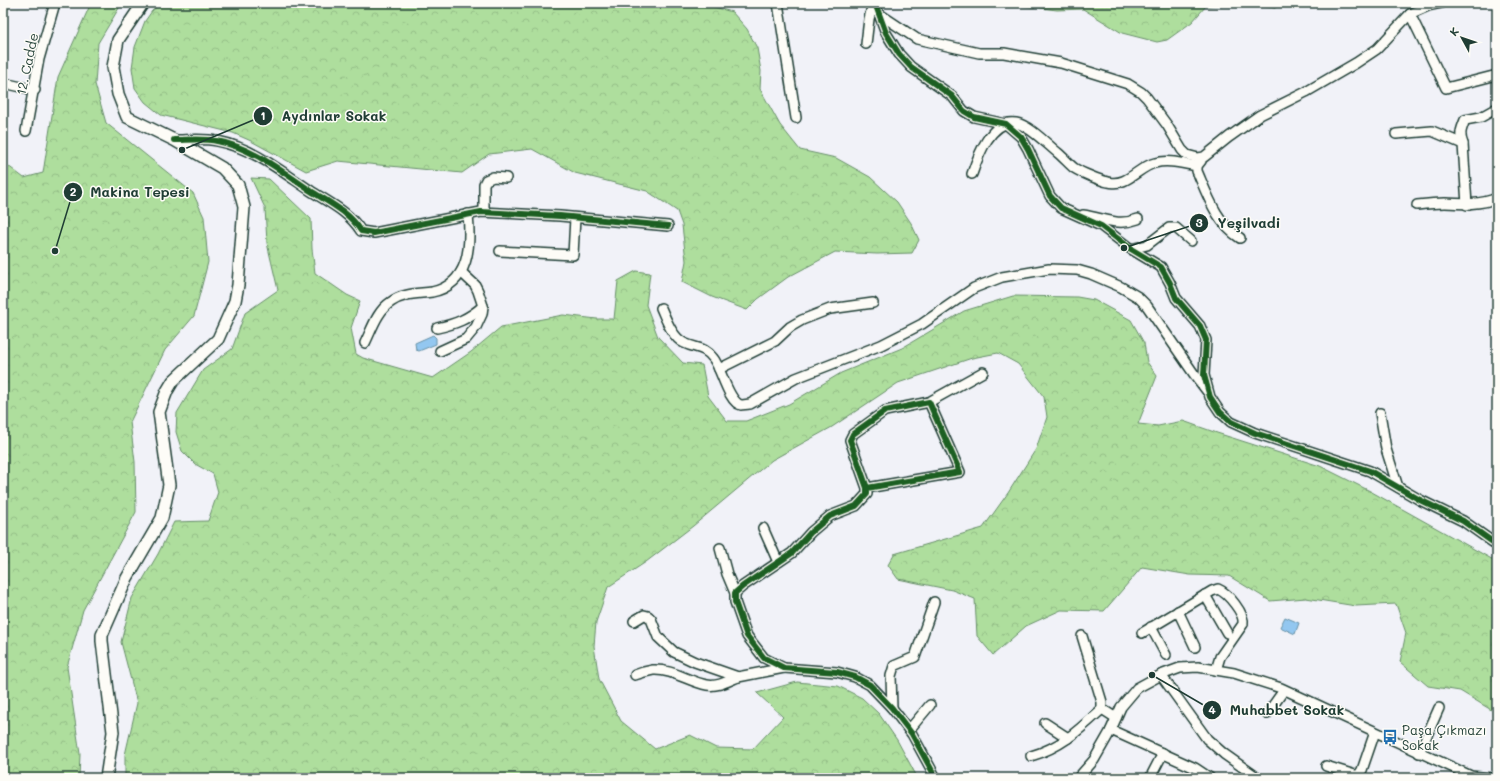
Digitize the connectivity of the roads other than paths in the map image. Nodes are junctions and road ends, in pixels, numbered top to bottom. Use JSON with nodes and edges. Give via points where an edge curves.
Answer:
{"nodes":[{"id":1,"x":55,"y":3,"type":"edge"},
{"id":2,"x":143,"y":3,"type":"edge"},
{"id":3,"x":778,"y":3,"type":"edge"},
{"id":4,"x":874,"y":3,"type":"edge"},
{"id":5,"x":1442,"y":3,"type":"edge"},
{"id":6,"x":878,"y":13,"type":"junction"},
{"id":7,"x":1410,"y":14,"type":"junction"},
{"id":8,"x":866,"y":44,"type":"dead end"},
{"id":9,"x":1497,"y":75,"type":"edge"},
{"id":10,"x":8,"y":84,"type":"dead end"},
{"id":11,"x":35,"y":90,"type":"junction"},
{"id":12,"x":1497,"y":108,"type":"edge"},
{"id":13,"x":796,"y":118,"type":"dead end"},
{"id":14,"x":1006,"y":124,"type":"junction"},
{"id":15,"x":26,"y":131,"type":"dead end"},
{"id":16,"x":1396,"y":134,"type":"dead end"},
{"id":17,"x":174,"y":140,"type":"junction"},
{"id":18,"x":1463,"y":144,"type":"junction"},
{"id":19,"x":1204,"y":157,"type":"junction"},
{"id":20,"x":1197,"y":166,"type":"junction"},
{"id":21,"x":972,"y":174,"type":"dead end"},
{"id":22,"x":506,"y":178,"type":"dead end"},
{"id":23,"x":1497,"y":198,"type":"edge"},
{"id":24,"x":1417,"y":205,"type":"dead end"},
{"id":25,"x":1467,"y":205,"type":"junction"},
{"id":26,"x":484,"y":212,"type":"junction"},
{"id":27,"x":468,"y":214,"type":"junction"},
{"id":28,"x":1074,"y":214,"type":"junction"},
{"id":29,"x":575,"y":218,"type":"junction"},
{"id":30,"x":1138,"y":219,"type":"dead end"},
{"id":31,"x":668,"y":226,"type":"dead end"},
{"id":32,"x":1240,"y":238,"type":"dead end"},
{"id":33,"x":1191,"y":241,"type":"dead end"},
{"id":34,"x":1131,"y":249,"type":"junction"},
{"id":35,"x":500,"y":251,"type":"dead end"},
{"id":36,"x":461,"y":272,"type":"junction"},
{"id":37,"x":873,"y":303,"type":"dead end"},
{"id":38,"x":483,"y":306,"type":"junction"},
{"id":39,"x":661,"y":308,"type":"dead end"},
{"id":40,"x":437,"y":328,"type":"dead end"},
{"id":41,"x":365,"y":343,"type":"dead end"},
{"id":42,"x":440,"y":351,"type":"dead end"},
{"id":43,"x":719,"y":368,"type":"junction"},
{"id":44,"x":983,"y":372,"type":"dead end"},
{"id":45,"x":1210,"y":394,"type":"junction"},
{"id":46,"x":928,"y":402,"type":"junction"},
{"id":47,"x":1380,"y":413,"type":"dead end"},
{"id":48,"x":1398,"y":487,"type":"junction"},
{"id":49,"x":867,"y":488,"type":"junction"},
{"id":50,"x":763,"y":528,"type":"dead end"},
{"id":51,"x":1497,"y":545,"type":"edge"},
{"id":52,"x":720,"y":548,"type":"dead end"},
{"id":53,"x":778,"y":562,"type":"junction"},
{"id":54,"x":735,"y":593,"type":"junction"},
{"id":55,"x":1205,"y":596,"type":"junction"},
{"id":56,"x":934,"y":602,"type":"dead end"},
{"id":57,"x":1178,"y":611,"type":"junction"},
{"id":58,"x":634,"y":621,"type":"dead end"},
{"id":59,"x":1151,"y":627,"type":"junction"},
{"id":60,"x":1142,"y":633,"type":"dead end"},
{"id":61,"x":1227,"y":633,"type":"dead end"},
{"id":62,"x":1082,"y":636,"type":"dead end"},
{"id":63,"x":1195,"y":647,"type":"dead end"},
{"id":64,"x":1166,"y":655,"type":"dead end"},
{"id":65,"x":784,"y":668,"type":"junction"},
{"id":66,"x":1216,"y":670,"type":"junction"},
{"id":67,"x":635,"y":675,"type":"dead end"},
{"id":68,"x":1161,"y":675,"type":"junction"},
{"id":69,"x":738,"y":677,"type":"junction"},
{"id":70,"x":1284,"y":690,"type":"junction"},
{"id":71,"x":930,"y":705,"type":"dead end"},
{"id":72,"x":892,"y":708,"type":"junction"},
{"id":73,"x":1439,"y":708,"type":"dead end"},
{"id":74,"x":1102,"y":709,"type":"junction"},
{"id":75,"x":1267,"y":714,"type":"dead end"},
{"id":76,"x":1116,"y":718,"type":"junction"},
{"id":77,"x":1045,"y":723,"type":"dead end"},
{"id":78,"x":909,"y":730,"type":"junction"},
{"id":79,"x":1111,"y":730,"type":"junction"},
{"id":80,"x":1375,"y":732,"type":"junction"},
{"id":81,"x":1068,"y":738,"type":"junction"},
{"id":82,"x":1419,"y":752,"type":"junction"},
{"id":83,"x":1163,"y":753,"type":"junction"},
{"id":84,"x":1031,"y":756,"type":"dead end"},
{"id":85,"x":1326,"y":766,"type":"dead end"},
{"id":86,"x":106,"y":778,"type":"edge"},
{"id":87,"x":936,"y":778,"type":"edge"},
{"id":88,"x":1078,"y":778,"type":"edge"},
{"id":89,"x":1150,"y":778,"type":"edge"},
{"id":90,"x":1210,"y":778,"type":"edge"},
{"id":91,"x":1258,"y":778,"type":"edge"},
{"id":92,"x":1492,"y":778,"type":"edge"}],
"edges":[{"from":1,"to":11,"type":"street","name":"12. Cadde","via":[[39,59]]},
{"from":2,"to":17,"type":"main road","via":[[118,40],[113,67],[118,94],[127,117]]},
{"from":3,"to":13,"type":"street"},
{"from":4,"to":6,"type":"street"},
{"from":4,"to":8,"type":"street"},
{"from":5,"to":7,"type":"street"},
{"from":6,"to":14,"type":"street","via":[[886,33],[911,67],[952,96],[964,111],[974,118]]},
{"from":6,"to":19,"type":"street","via":[[917,39],[979,54],[1004,53],[1060,63],[1128,84],[1147,98],[1187,155]]},
{"from":7,"to":9,"type":"street","via":[[1446,88]]},
{"from":7,"to":19,"type":"street","via":[[1377,49],[1306,92],[1260,115]]},
{"from":10,"to":11,"type":"street"},
{"from":11,"to":15,"type":"street","name":"12. Cadde"},
{"from":12,"to":18,"type":"street","via":[[1465,120],[1460,137]]},
{"from":14,"to":20,"type":"street","via":[[1017,123],[1028,129],[1074,168],[1108,182],[1120,182],[1160,161]]},
{"from":14,"to":21,"type":"street","via":[[996,129],[986,142]]},
{"from":14,"to":28,"type":"street","via":[[1021,137],[1050,196],[1061,208]]},
{"from":16,"to":18,"type":"street","via":[[1432,131]]},
{"from":17,"to":27,"type":"street","via":[[216,140],[270,162],[342,210],[361,231],[374,233]]},
{"from":17,"to":86,"type":"main road","via":[[222,168],[238,185],[244,207],[238,286],[235,300],[218,339],[173,381],[158,412],[169,485],[162,518],[127,578],[102,635],[113,732]]},
{"from":18,"to":25,"type":"street"},
{"from":19,"to":20,"type":"street"},
{"from":20,"to":32,"type":"street","via":[[1209,199],[1229,230]]},
{"from":22,"to":26,"type":"street","via":[[494,177],[486,180]]},
{"from":23,"to":25,"type":"street","via":[[1489,202]]},
{"from":24,"to":25,"type":"street"},
{"from":26,"to":27,"type":"street"},
{"from":26,"to":29,"type":"street"},
{"from":27,"to":36,"type":"street","via":[[470,235],[466,261]]},
{"from":28,"to":30,"type":"street","via":[[1096,217],[1113,223]]},
{"from":28,"to":34,"type":"street","via":[[1101,226]]},
{"from":29,"to":31,"type":"street"},
{"from":29,"to":35,"type":"street","via":[[573,255]]},
{"from":33,"to":34,"type":"street","via":[[1176,228],[1169,228],[1147,245]]},
{"from":34,"to":45,"type":"street","via":[[1162,268],[1176,298],[1200,326],[1206,340],[1204,375]]},
{"from":36,"to":38,"type":"street","via":[[475,285]]},
{"from":36,"to":41,"type":"street","via":[[446,288],[400,296],[389,302],[380,311]]},
{"from":37,"to":43,"type":"street","via":[[830,309],[802,320],[775,341]]},
{"from":38,"to":40,"type":"street","via":[[457,323]]},
{"from":38,"to":42,"type":"street","via":[[476,327],[466,339]]},
{"from":39,"to":43,"type":"street","via":[[677,338],[684,344],[706,350],[715,359]]},
{"from":43,"to":45,"type":"street","via":[[736,402],[741,405],[750,404],[796,378],[895,338],[922,324],[974,288],[1002,277],[1049,269],[1077,270],[1103,279],[1138,297],[1148,306]]},
{"from":44,"to":46,"type":"street"},
{"from":45,"to":48,"type":"street","via":[[1220,412],[1231,422],[1255,433],[1370,471]]},
{"from":46,"to":49,"type":"street","via":[[885,411],[853,434],[850,440]]},
{"from":46,"to":49,"type":"street","via":[[960,472]]},
{"from":47,"to":48,"type":"street","via":[[1386,449]]},
{"from":48,"to":51,"type":"street","via":[[1463,521]]},
{"from":49,"to":53,"type":"street","via":[[867,494],[856,506],[830,516],[792,553]]},
{"from":50,"to":53,"type":"street"},
{"from":52,"to":54,"type":"street"},
{"from":53,"to":54,"type":"street"},
{"from":54,"to":65,"type":"street","via":[[735,602],[747,636],[764,658]]},
{"from":55,"to":57,"type":"street"},
{"from":55,"to":61,"type":"street"},
{"from":55,"to":66,"type":"street","via":[[1218,589],[1224,591],[1244,619],[1220,656]]},
{"from":56,"to":72,"type":"street","via":[[915,656],[894,666],[891,676]]},
{"from":57,"to":59,"type":"street"},
{"from":57,"to":63,"type":"street"},
{"from":58,"to":69,"type":"street","via":[[644,615],[648,616],[653,622],[658,638],[674,652]]},
{"from":59,"to":60,"type":"street"},
{"from":59,"to":64,"type":"street"},
{"from":62,"to":74,"type":"street"},
{"from":65,"to":69,"type":"street"},
{"from":65,"to":72,"type":"street","via":[[837,672],[855,677],[870,685]]},
{"from":66,"to":68,"type":"street","via":[[1180,668]]},
{"from":66,"to":70,"type":"street","via":[[1234,673]]},
{"from":67,"to":69,"type":"street","via":[[653,670],[662,671],[708,686]]},
{"from":68,"to":76,"type":"street","via":[[1138,688],[1121,707]]},
{"from":68,"to":91,"type":"street","via":[[1207,739]]},
{"from":70,"to":75,"type":"street"},
{"from":70,"to":80,"type":"street"},
{"from":71,"to":78,"type":"street"},
{"from":72,"to":78,"type":"street"},
{"from":73,"to":82,"type":"street"},
{"from":74,"to":76,"type":"street"},
{"from":74,"to":81,"type":"street"},
{"from":76,"to":79,"type":"street"},
{"from":77,"to":81,"type":"street"},
{"from":78,"to":87,"type":"street"},
{"from":79,"to":83,"type":"street"},
{"from":79,"to":88,"type":"street","via":[[1094,760]]},
{"from":80,"to":82,"type":"street"},
{"from":80,"to":85,"type":"street","via":[[1358,776]]},
{"from":81,"to":84,"type":"street","via":[[1048,751]]},
{"from":82,"to":92,"type":"street","via":[[1471,776]]},
{"from":83,"to":89,"type":"street"},
{"from":83,"to":90,"type":"street"}]}
